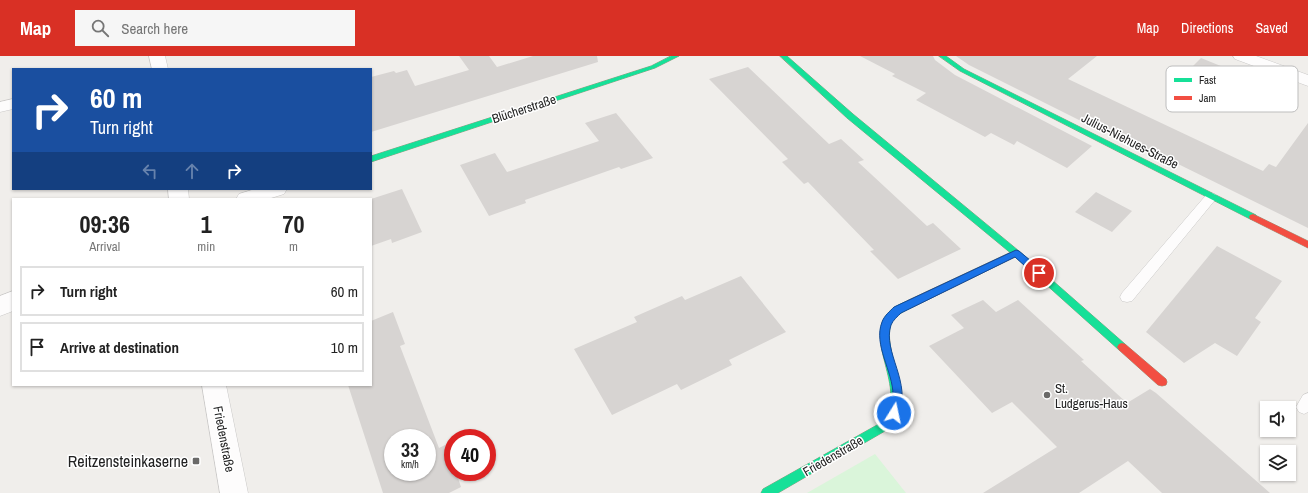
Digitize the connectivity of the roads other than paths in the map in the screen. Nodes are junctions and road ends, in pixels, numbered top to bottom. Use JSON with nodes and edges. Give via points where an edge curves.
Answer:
{"nodes":[{"id":1,"x":157,"y":56,"type":"edge"},
{"id":2,"x":676,"y":56,"type":"edge"},
{"id":3,"x":783,"y":56,"type":"edge"},
{"id":4,"x":942,"y":56,"type":"edge"},
{"id":5,"x":1241,"y":56,"type":"edge"},
{"id":6,"x":1268,"y":66,"type":"edge"},
{"id":7,"x":160,"y":68,"type":"edge"},
{"id":8,"x":1298,"y":77,"type":"edge"},
{"id":9,"x":1308,"y":81,"type":"edge"},
{"id":10,"x":12,"y":104,"type":"edge"},
{"id":11,"x":0,"y":107,"type":"edge"},
{"id":12,"x":372,"y":158,"type":"edge"},
{"id":13,"x":274,"y":190,"type":"edge"},
{"id":14,"x":1212,"y":197,"type":"junction"},
{"id":15,"x":249,"y":198,"type":"edge"},
{"id":16,"x":1308,"y":245,"type":"edge"},
{"id":17,"x":1016,"y":253,"type":"junction"},
{"id":18,"x":1127,"y":297,"type":"dead end"},
{"id":19,"x":12,"y":300,"type":"edge"},
{"id":20,"x":0,"y":306,"type":"edge"},
{"id":21,"x":1162,"y":382,"type":"dead end"},
{"id":22,"x":214,"y":386,"type":"edge"},
{"id":23,"x":234,"y":493,"type":"edge"},
{"id":24,"x":767,"y":493,"type":"edge"}],
"edges":[{"from":1,"to":7,"type":"street"},
{"from":2,"to":12,"type":"street","name":"Blücherstraße","via":[[653,67]]},
{"from":3,"to":17,"type":"street","via":[[850,116]]},
{"from":4,"to":14,"type":"street","name":"Julius-Niehues-Straße","via":[[962,70]]},
{"from":5,"to":6,"type":"street"},
{"from":8,"to":9,"type":"street"},
{"from":10,"to":11,"type":"street"},
{"from":13,"to":15,"type":"street"},
{"from":14,"to":16,"type":"street","name":"Julius-Niehues-Straße"},
{"from":14,"to":18,"type":"lane"},
{"from":17,"to":21,"type":"street"},
{"from":17,"to":24,"type":"street","name":"Friedenstraße","via":[[898,310],[887,322],[884,339],[898,395],[894,413],[881,428]]},
{"from":19,"to":20,"type":"street"},
{"from":22,"to":23,"type":"street","name":"Friedenstraße"}]}
